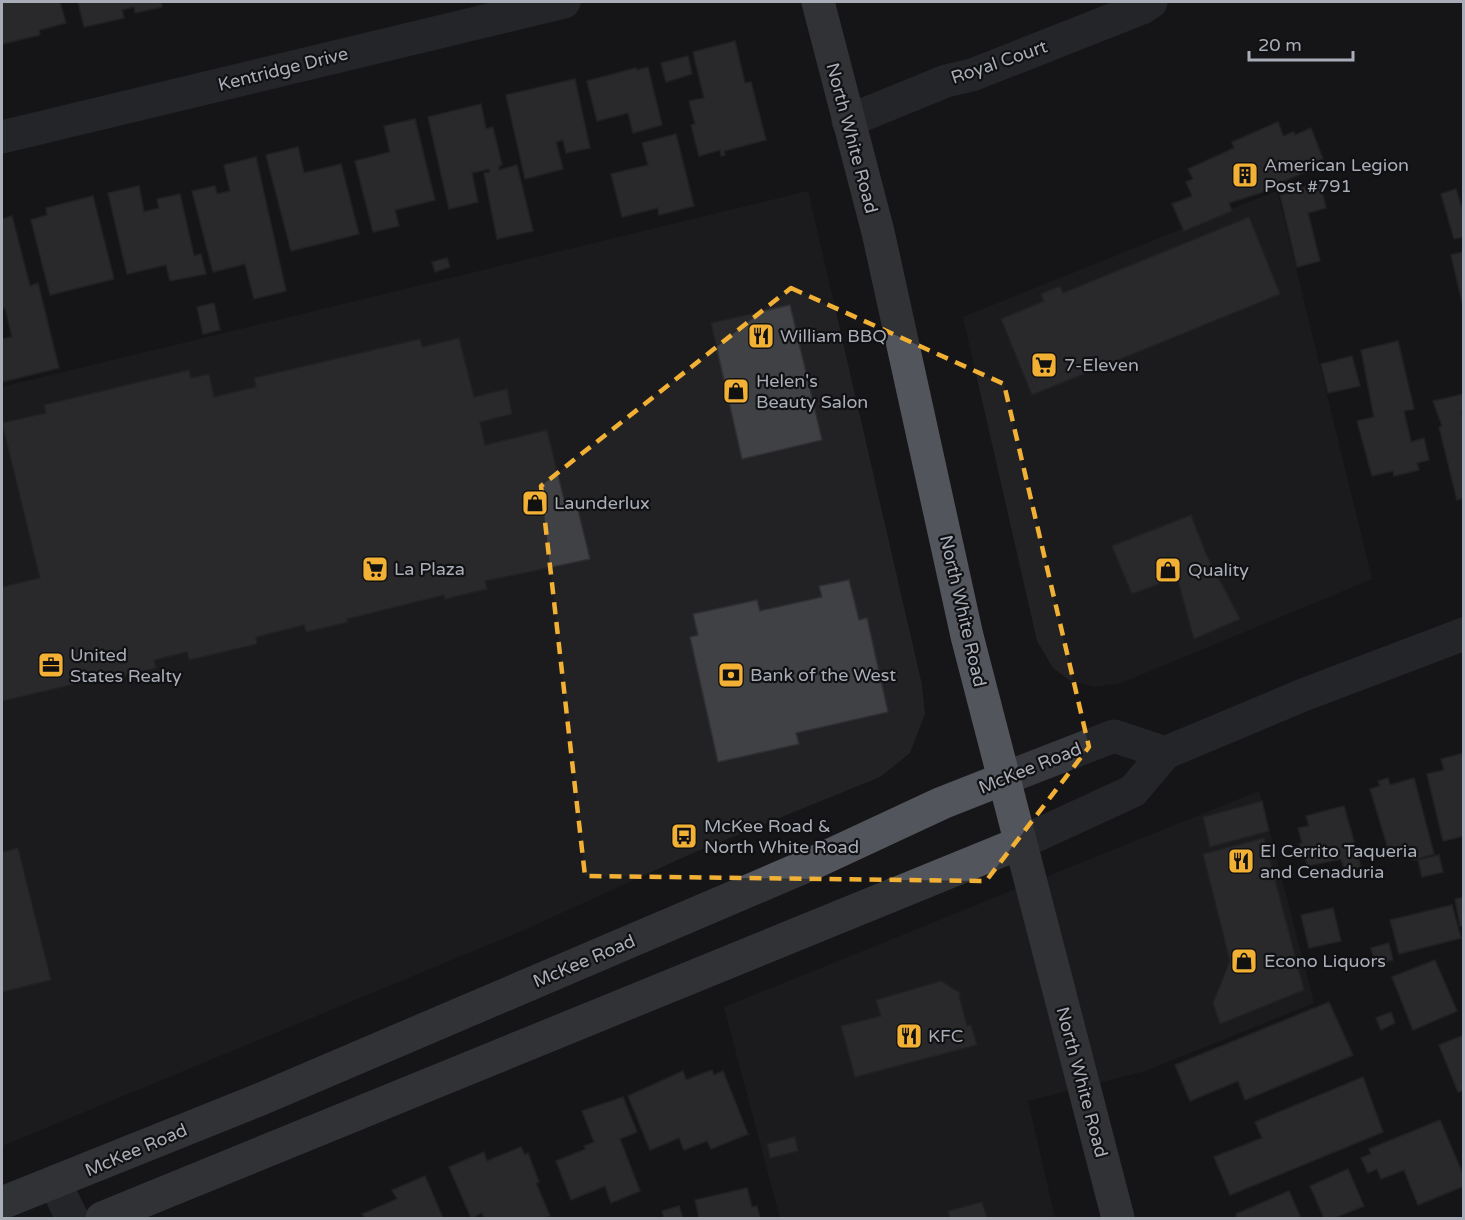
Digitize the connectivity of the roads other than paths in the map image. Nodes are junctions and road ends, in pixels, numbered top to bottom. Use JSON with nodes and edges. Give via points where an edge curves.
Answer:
{"nodes":[{"id":1,"x":564,"y":2,"type":"edge"},
{"id":2,"x":818,"y":2,"type":"edge"},
{"id":3,"x":1151,"y":2,"type":"edge"},
{"id":4,"x":848,"y":121,"type":"junction"},
{"id":5,"x":2,"y":137,"type":"edge"},
{"id":6,"x":1464,"y":634,"type":"edge"},
{"id":7,"x":1165,"y":753,"type":"junction"},
{"id":8,"x":1003,"y":779,"type":"junction"},
{"id":9,"x":1020,"y":843,"type":"junction"},
{"id":10,"x":55,"y":1183,"type":"junction"},
{"id":11,"x":2,"y":1203,"type":"edge"},
{"id":12,"x":72,"y":1218,"type":"edge"},
{"id":13,"x":102,"y":1218,"type":"edge"},
{"id":14,"x":1118,"y":1218,"type":"edge"}],
"edges":[{"from":1,"to":5,"type":"street","name":"Kentridge Drive"},
{"from":2,"to":4,"type":"main road","name":"North White Road"},
{"from":3,"to":4,"type":"street","name":"Royal Court"},
{"from":4,"to":8,"type":"main road","name":"North White Road","via":[[878,232]]},
{"from":6,"to":7,"type":"street"},
{"from":7,"to":8,"type":"street","name":"McKee Road","via":[[1113,736]]},
{"from":7,"to":9,"type":"street","via":[[1133,791]]},
{"from":8,"to":9,"type":"main road","name":"North White Road"},
{"from":8,"to":10,"type":"main road","name":"McKee Road","via":[[942,802],[811,864],[465,1012]]},
{"from":9,"to":13,"type":"main road"},
{"from":9,"to":14,"type":"main road","name":"North White Road"},
{"from":10,"to":11,"type":"main road","name":"McKee Road"},
{"from":10,"to":12,"type":"street"}]}
